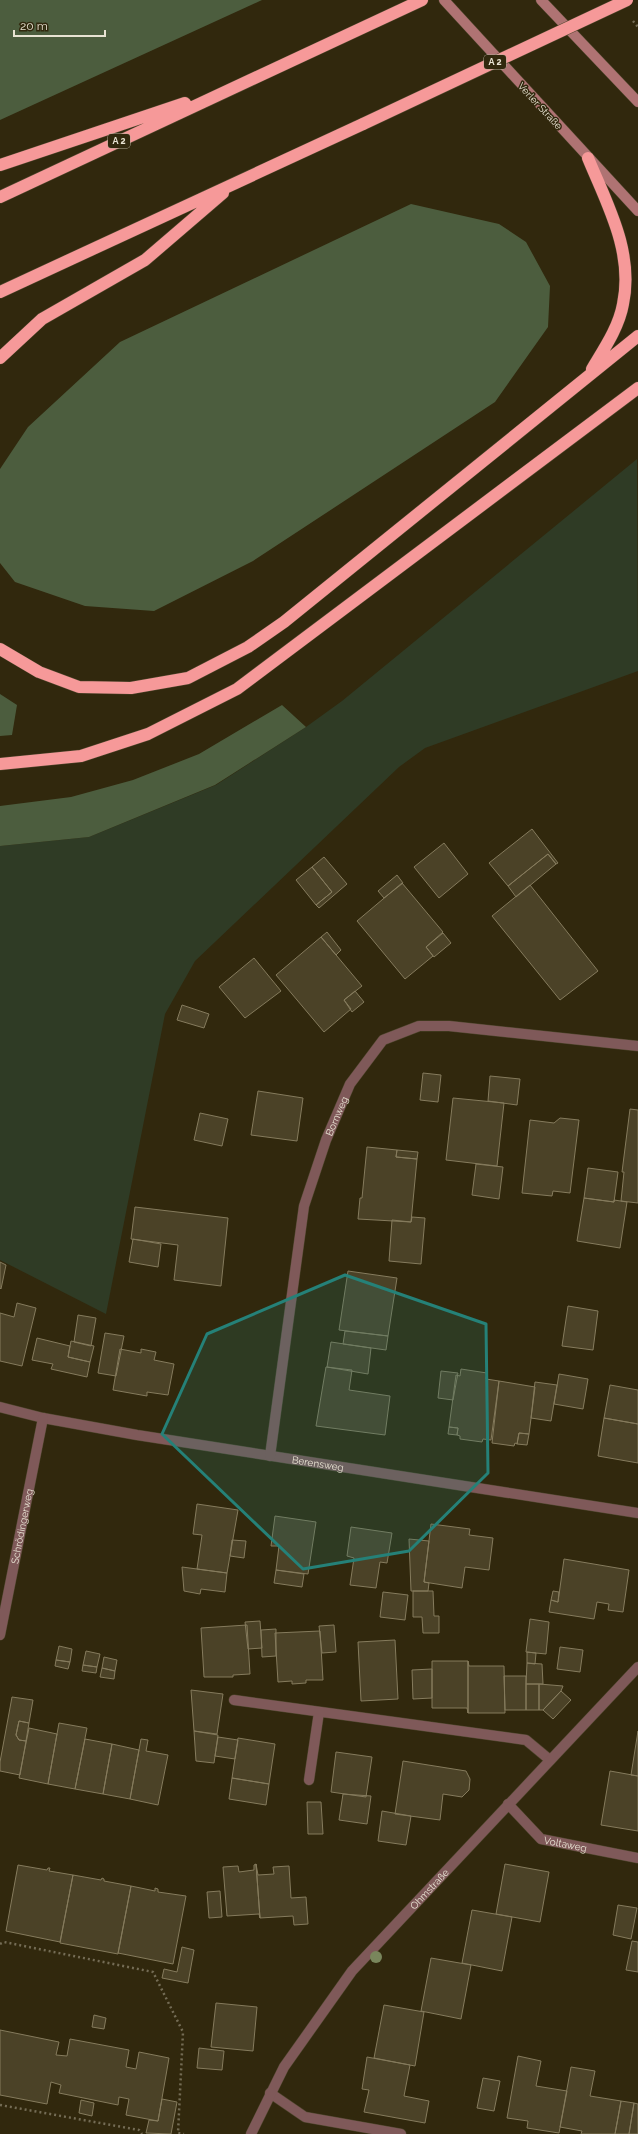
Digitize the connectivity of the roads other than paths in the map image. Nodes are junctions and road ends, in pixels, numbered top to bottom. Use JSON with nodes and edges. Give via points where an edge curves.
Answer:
{"nodes":[{"id":1,"x":422,"y":0,"type":"edge"},
{"id":2,"x":444,"y":0,"type":"edge"},
{"id":3,"x":541,"y":0,"type":"edge"},
{"id":4,"x":627,"y":0,"type":"edge"},
{"id":5,"x":237,"y":85,"type":"junction"},
{"id":6,"x":638,"y":102,"type":"edge"},
{"id":7,"x":588,"y":158,"type":"junction"},
{"id":8,"x":0,"y":165,"type":"edge"},
{"id":9,"x":234,"y":183,"type":"junction"},
{"id":10,"x":0,"y":197,"type":"edge"},
{"id":11,"x":638,"y":211,"type":"edge"},
{"id":12,"x":0,"y":292,"type":"edge"},
{"id":13,"x":638,"y":336,"type":"edge"},
{"id":14,"x":0,"y":358,"type":"edge"},
{"id":15,"x":590,"y":374,"type":"junction"},
{"id":16,"x":638,"y":388,"type":"edge"},
{"id":17,"x":0,"y":649,"type":"edge"},
{"id":18,"x":0,"y":764,"type":"edge"},
{"id":19,"x":638,"y":1046,"type":"edge"},
{"id":20,"x":0,"y":1407,"type":"edge"},
{"id":21,"x":42,"y":1418,"type":"junction"},
{"id":22,"x":270,"y":1456,"type":"junction"},
{"id":23,"x":638,"y":1513,"type":"edge"},
{"id":24,"x":0,"y":1634,"type":"edge"},
{"id":25,"x":638,"y":1667,"type":"edge"},
{"id":26,"x":234,"y":1700,"type":"dead end"},
{"id":27,"x":318,"y":1712,"type":"junction"},
{"id":28,"x":550,"y":1760,"type":"junction"},
{"id":29,"x":309,"y":1780,"type":"dead end"},
{"id":30,"x":508,"y":1804,"type":"junction"},
{"id":31,"x":638,"y":1858,"type":"edge"},
{"id":32,"x":270,"y":2094,"type":"junction"},
{"id":33,"x":251,"y":2134,"type":"edge"},
{"id":34,"x":401,"y":2134,"type":"edge"}],
"edges":[{"from":1,"to":5,"type":"highway","number":"A 2"},
{"from":2,"to":7,"type":"main road","name":"Verler Straße"},
{"from":3,"to":6,"type":"main road"},
{"from":4,"to":9,"type":"highway","number":"A 2","bridge":true},
{"from":5,"to":8,"type":"highway"},
{"from":5,"to":10,"type":"highway","number":"A 2"},
{"from":7,"to":11,"type":"main road","name":"Verler Straße"},
{"from":7,"to":15,"type":"highway","via":[[620,236],[626,272],[623,304],[613,333]]},
{"from":9,"to":12,"type":"highway","number":"A 2"},
{"from":9,"to":14,"type":"highway","via":[[145,260],[42,319]]},
{"from":13,"to":15,"type":"highway"},
{"from":15,"to":17,"type":"highway","via":[[284,622],[248,646],[188,678],[131,688],[79,687],[39,672]]},
{"from":16,"to":18,"type":"highway","via":[[237,690],[148,734],[88,753]]},
{"from":19,"to":22,"type":"street","name":"Bornweg","via":[[449,1026],[419,1026],[384,1040],[350,1084],[326,1140],[304,1206]]},
{"from":20,"to":21,"type":"street","name":"Berensweg"},
{"from":21,"to":22,"type":"street","name":"Berensweg"},
{"from":21,"to":24,"type":"street","name":"Schrödingerweg"},
{"from":22,"to":23,"type":"street","name":"Berensweg"},
{"from":25,"to":28,"type":"street","name":"Ohmstraße"},
{"from":26,"to":27,"type":"street"},
{"from":27,"to":28,"type":"street","via":[[526,1740]]},
{"from":27,"to":29,"type":"street"},
{"from":28,"to":30,"type":"street","name":"Ohmstraße"},
{"from":30,"to":31,"type":"street","name":"Voltaweg","via":[[541,1839]]},
{"from":30,"to":32,"type":"street","name":"Ohmstraße","via":[[352,1971],[284,2067]]},
{"from":32,"to":33,"type":"street","name":"Ohmstraße"},
{"from":32,"to":34,"type":"street","via":[[305,2117]]}]}
